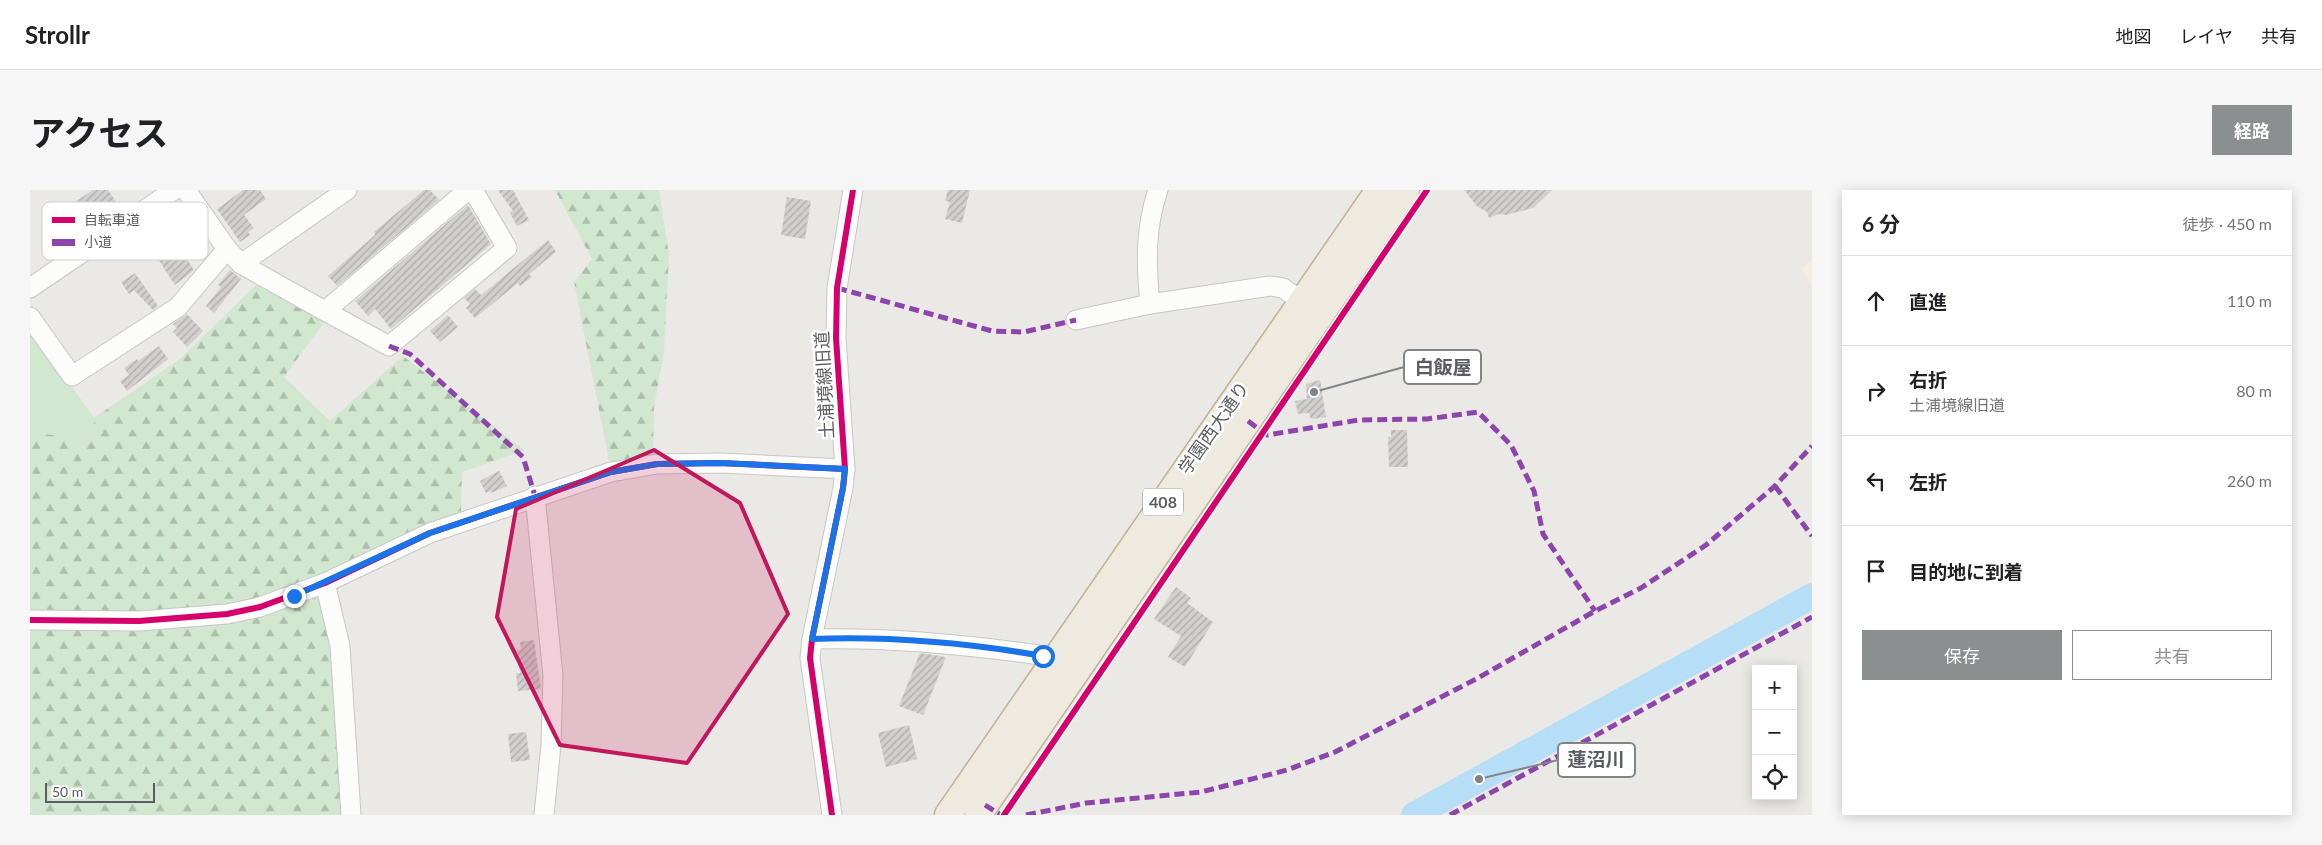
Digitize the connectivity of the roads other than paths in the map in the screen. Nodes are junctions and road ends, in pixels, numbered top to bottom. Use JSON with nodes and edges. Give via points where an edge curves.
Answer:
{"nodes":[{"id":1,"x":174,"y":190,"type":"edge"},
{"id":2,"x":186,"y":190,"type":"edge"},
{"id":3,"x":346,"y":190,"type":"edge"},
{"id":4,"x":468,"y":190,"type":"edge"},
{"id":5,"x":473,"y":190,"type":"edge"},
{"id":6,"x":853,"y":190,"type":"edge"},
{"id":7,"x":1158,"y":190,"type":"edge"},
{"id":8,"x":1379,"y":190,"type":"edge"},
{"id":9,"x":1406,"y":190,"type":"edge"},
{"id":10,"x":156,"y":202,"type":"edge"},
{"id":11,"x":194,"y":202,"type":"edge"},
{"id":12,"x":208,"y":222,"type":"edge"},
{"id":13,"x":227,"y":249,"type":"junction"},
{"id":14,"x":71,"y":260,"type":"edge"},
{"id":15,"x":240,"y":264,"type":"junction"},
{"id":16,"x":30,"y":288,"type":"edge"},
{"id":17,"x":1301,"y":301,"type":"junction"},
{"id":18,"x":1150,"y":304,"type":"junction"},
{"id":19,"x":325,"y":312,"type":"junction"},
{"id":20,"x":30,"y":317,"type":"edge"},
{"id":21,"x":1076,"y":320,"type":"dead end"},
{"id":22,"x":845,"y":469,"type":"junction"},
{"id":23,"x":534,"y":496,"type":"junction"},
{"id":24,"x":325,"y":583,"type":"junction"},
{"id":25,"x":30,"y":620,"type":"edge"},
{"id":26,"x":812,"y":639,"type":"junction"},
{"id":27,"x":1053,"y":661,"type":"junction"},
{"id":28,"x":352,"y":815,"type":"edge"},
{"id":29,"x":544,"y":815,"type":"edge"},
{"id":30,"x":832,"y":815,"type":"edge"},
{"id":31,"x":948,"y":815,"type":"edge"},
{"id":32,"x":978,"y":815,"type":"edge"}],
"edges":[{"from":1,"to":10,"type":"street"},
{"from":2,"to":11,"type":"street"},
{"from":3,"to":15,"type":"street"},
{"from":4,"to":19,"type":"street"},
{"from":5,"to":19,"type":"street","via":[[507,248],[389,346]]},
{"from":6,"to":22,"type":"street","name":"土浦境線旧道","via":[[837,288],[836,338]]},
{"from":7,"to":18,"type":"street","via":[[1150,214],[1146,265]]},
{"from":8,"to":17,"type":"highway","name":"学園西大通り","number":"408"},
{"from":9,"to":32,"type":"highway","name":"学園西大通り","number":"408"},
{"from":12,"to":13,"type":"street"},
{"from":13,"to":15,"type":"street"},
{"from":13,"to":20,"type":"street","via":[[178,307],[72,376]]},
{"from":14,"to":16,"type":"street"},
{"from":15,"to":19,"type":"street"},
{"from":17,"to":18,"type":"street","via":[[1283,288],[1270,286]]},
{"from":17,"to":27,"type":"highway","name":"学園西大通り","number":"408"},
{"from":18,"to":21,"type":"street"},
{"from":22,"to":23,"type":"street","via":[[720,463],[657,464],[611,472]]},
{"from":22,"to":26,"type":"street","name":"土浦境線旧道"},
{"from":23,"to":24,"type":"street","via":[[430,533]]},
{"from":23,"to":29,"type":"street","via":[[553,676]]},
{"from":24,"to":25,"type":"street","via":[[260,607],[227,614],[140,621]]},
{"from":24,"to":28,"type":"street","via":[[340,646]]},
{"from":26,"to":27,"type":"street","via":[[925,642],[1034,654]]},
{"from":26,"to":30,"type":"street","name":"土浦境線旧道","via":[[811,675]]},
{"from":27,"to":31,"type":"highway","name":"学園西大通り","number":"408"}]}
